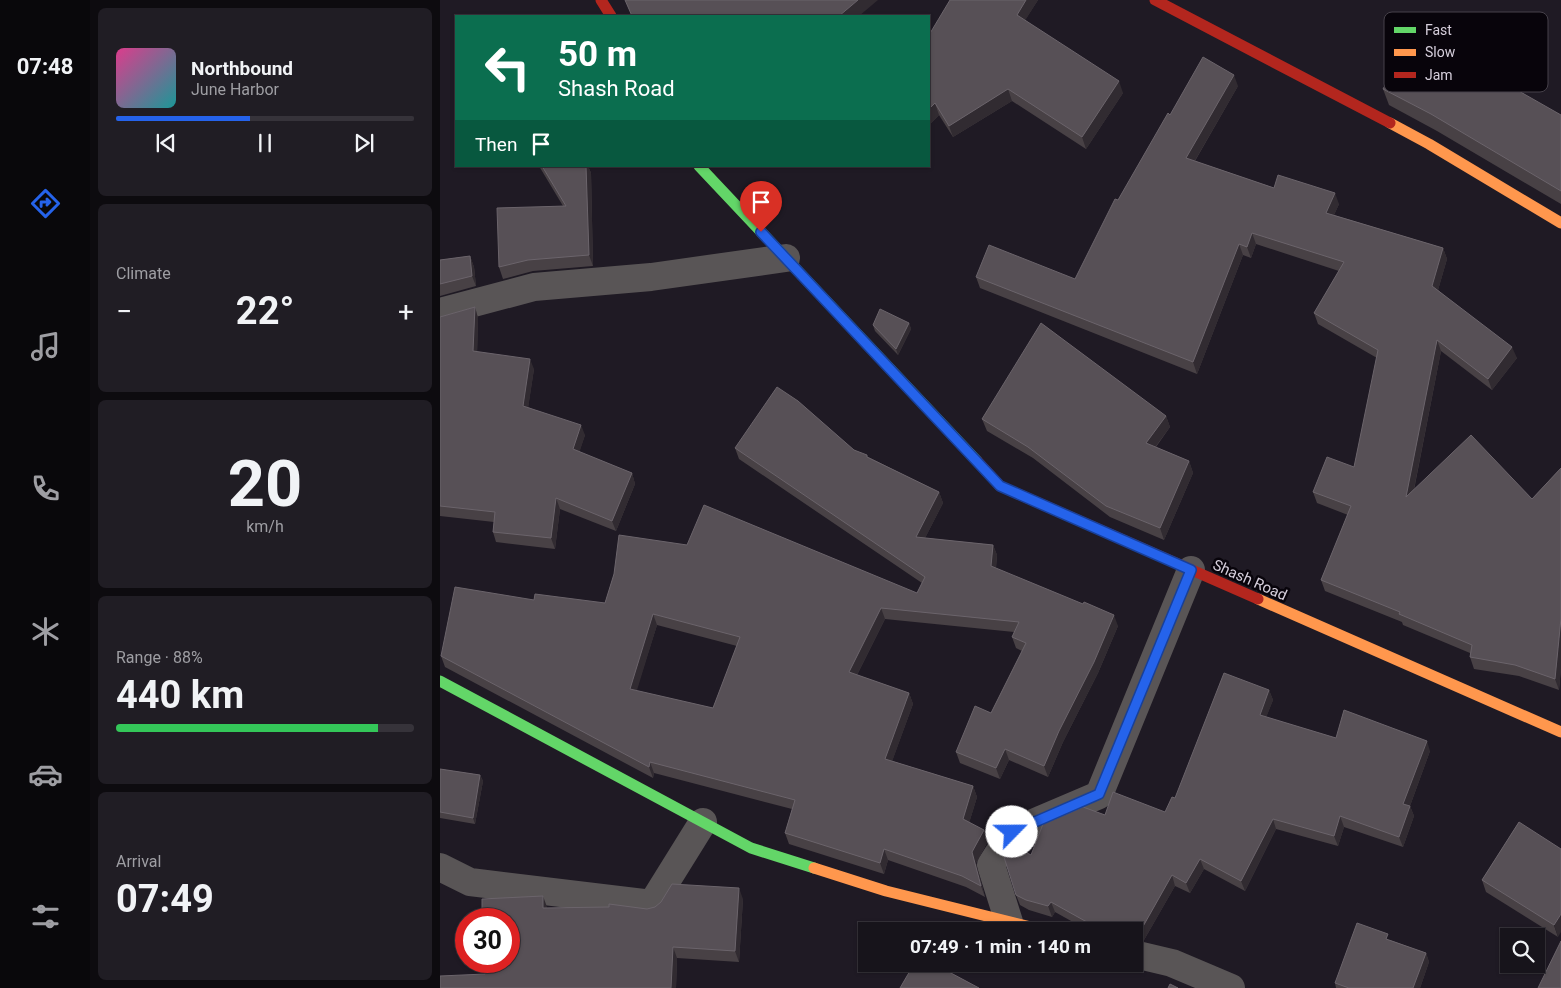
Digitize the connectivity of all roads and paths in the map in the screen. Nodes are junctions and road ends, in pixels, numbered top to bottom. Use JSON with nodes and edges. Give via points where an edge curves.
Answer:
{"nodes":[{"id":1,"x":601,"y":0,"type":"edge"},
{"id":2,"x":1155,"y":0,"type":"edge"},
{"id":3,"x":610,"y":15,"type":"edge"},
{"id":4,"x":700,"y":167,"type":"edge"},
{"id":5,"x":1561,"y":223,"type":"edge"},
{"id":6,"x":786,"y":258,"type":"junction"},
{"id":7,"x":440,"y":312,"type":"edge"},
{"id":8,"x":1191,"y":570,"type":"junction"},
{"id":9,"x":440,"y":681,"type":"edge"},
{"id":10,"x":1561,"y":732,"type":"edge"},
{"id":11,"x":702,"y":822,"type":"junction"},
{"id":12,"x":440,"y":867,"type":"edge"},
{"id":13,"x":1009,"y":922,"type":"joint"},
{"id":14,"x":1143,"y":956,"type":"edge"},
{"id":15,"x":1232,"y":988,"type":"edge"}],
"edges":[{"from":1,"to":3,"type":"street"},
{"from":2,"to":5,"type":"street","via":[[1429,144]]},
{"from":4,"to":6,"type":"street","name":"Shash Road"},
{"from":6,"to":7,"type":"street","via":[[651,277],[534,287]]},
{"from":6,"to":8,"type":"street","name":"Shash Road","via":[[1000,486]]},
{"from":8,"to":10,"type":"street","name":"Shash Road"},
{"from":8,"to":13,"type":"street","via":[[1099,794],[1012,832],[991,865]]},
{"from":9,"to":11,"type":"street"},
{"from":11,"to":12,"type":"street","via":[[652,904],[470,882]]},
{"from":11,"to":13,"type":"street","via":[[751,848],[886,891]]},
{"from":14,"to":15,"type":"street","via":[[1172,964]]}]}
